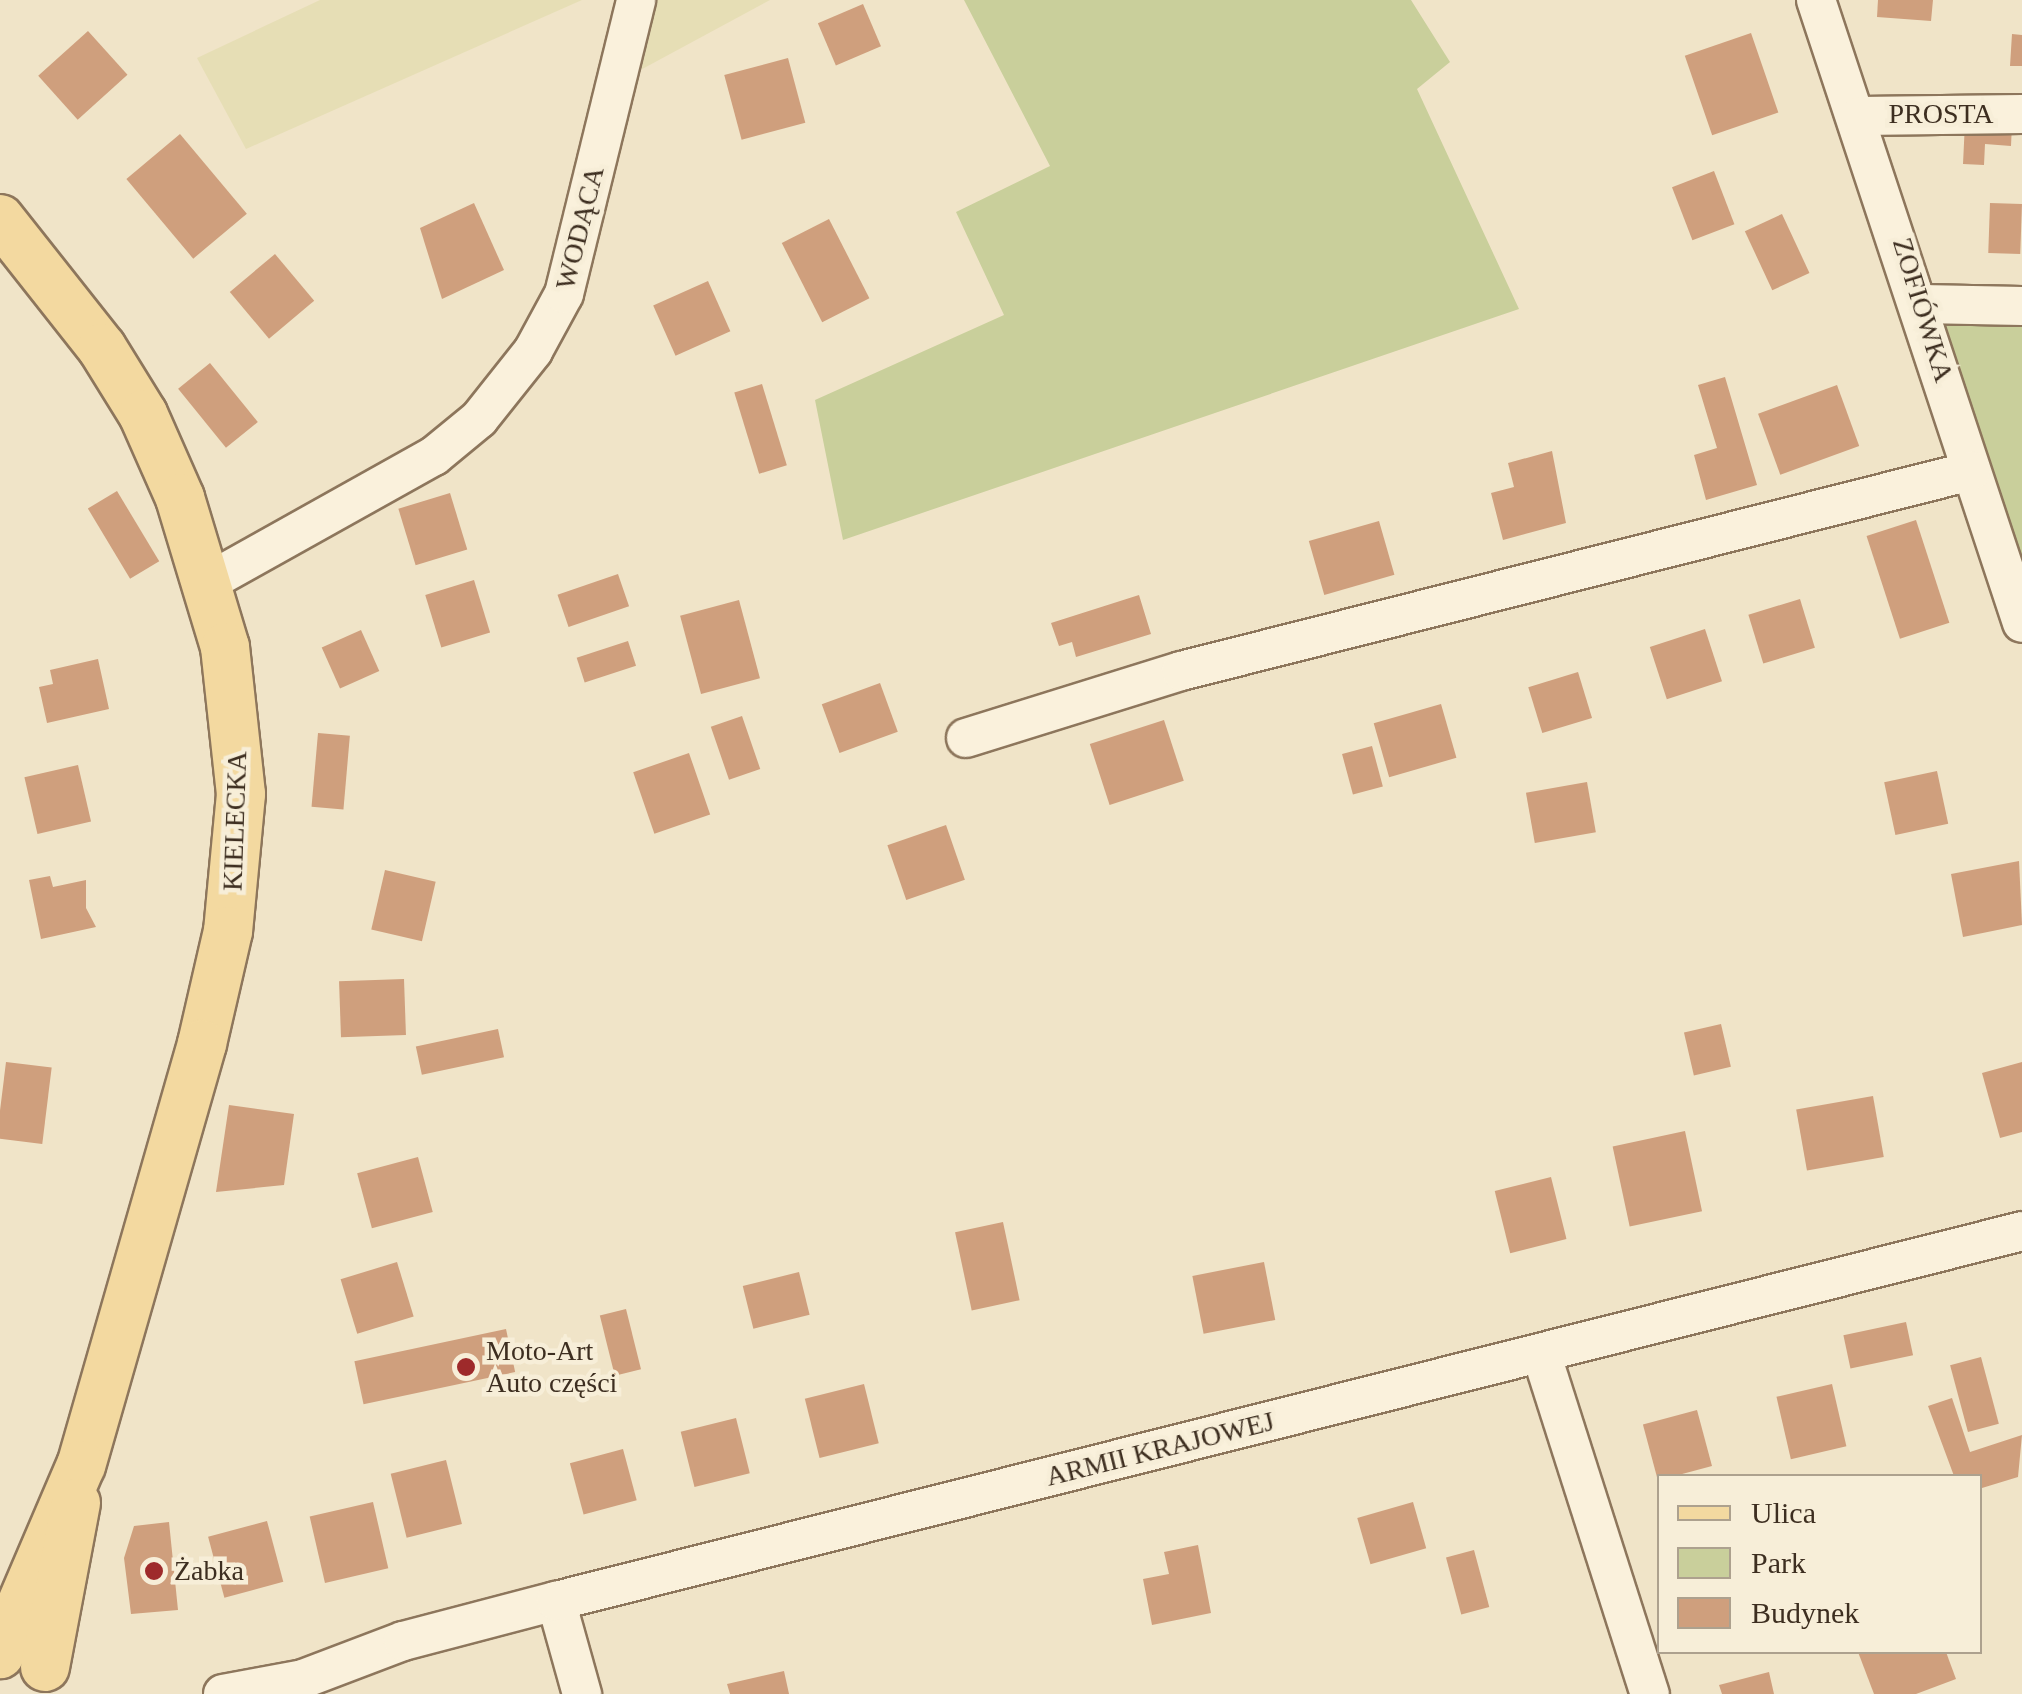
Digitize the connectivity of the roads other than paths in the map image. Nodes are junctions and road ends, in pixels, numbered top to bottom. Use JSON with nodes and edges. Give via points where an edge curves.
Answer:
{"nodes":[{"id":1,"x":636,"y":0,"type":"edge"},
{"id":2,"x":1816,"y":0,"type":"edge"},
{"id":3,"x":2022,"y":114,"type":"edge"},
{"id":4,"x":1860,"y":116,"type":"junction"},
{"id":5,"x":0,"y":219,"type":"edge"},
{"id":6,"x":1922,"y":304,"type":"junction"},
{"id":7,"x":2022,"y":306,"type":"edge"},
{"id":8,"x":1971,"y":470,"type":"junction"},
{"id":9,"x":210,"y":581,"type":"junction"},
{"id":10,"x":2022,"y":623,"type":"edge"},
{"id":11,"x":966,"y":738,"type":"dead end"},
{"id":12,"x":2022,"y":1231,"type":"edge"},
{"id":13,"x":1541,"y":1353,"type":"junction"},
{"id":14,"x":556,"y":1601,"type":"junction"},
{"id":15,"x":30,"y":1668,"type":"edge"},
{"id":16,"x":292,"y":1686,"type":"edge"},
{"id":17,"x":223,"y":1694,"type":"edge"},
{"id":18,"x":582,"y":1694,"type":"edge"},
{"id":19,"x":1650,"y":1694,"type":"edge"}],
"edges":[{"from":1,"to":9,"type":"street","name":"WODĄCA","via":[[564,294],[533,351],[479,419],[434,456]]},
{"from":2,"to":4,"type":"street","name":"ZOFIÓWKA"},
{"from":3,"to":4,"type":"street","name":"PROSTA"},
{"from":4,"to":6,"type":"street","name":"ZOFIÓWKA"},
{"from":5,"to":9,"type":"main road","name":"KIELECKA","via":[[144,414]]},
{"from":6,"to":7,"type":"street"},
{"from":6,"to":8,"type":"street","name":"ZOFIÓWKA"},
{"from":8,"to":10,"type":"street","name":"ZOFIÓWKA"},
{"from":8,"to":11,"type":"street","via":[[1182,670]]},
{"from":9,"to":15,"type":"main road","name":"KIELECKA","via":[[239,755],[236,882],[212,1010]]},
{"from":12,"to":13,"type":"street","name":"ARMII KRAJOWEJ"},
{"from":13,"to":14,"type":"street","name":"ARMII KRAJOWEJ"},
{"from":13,"to":19,"type":"street"},
{"from":14,"to":16,"type":"street","name":"ARMII KRAJOWEJ","via":[[402,1642]]},
{"from":14,"to":18,"type":"street"},
{"from":16,"to":17,"type":"street","name":"ARMII KRAJOWEJ"}]}
